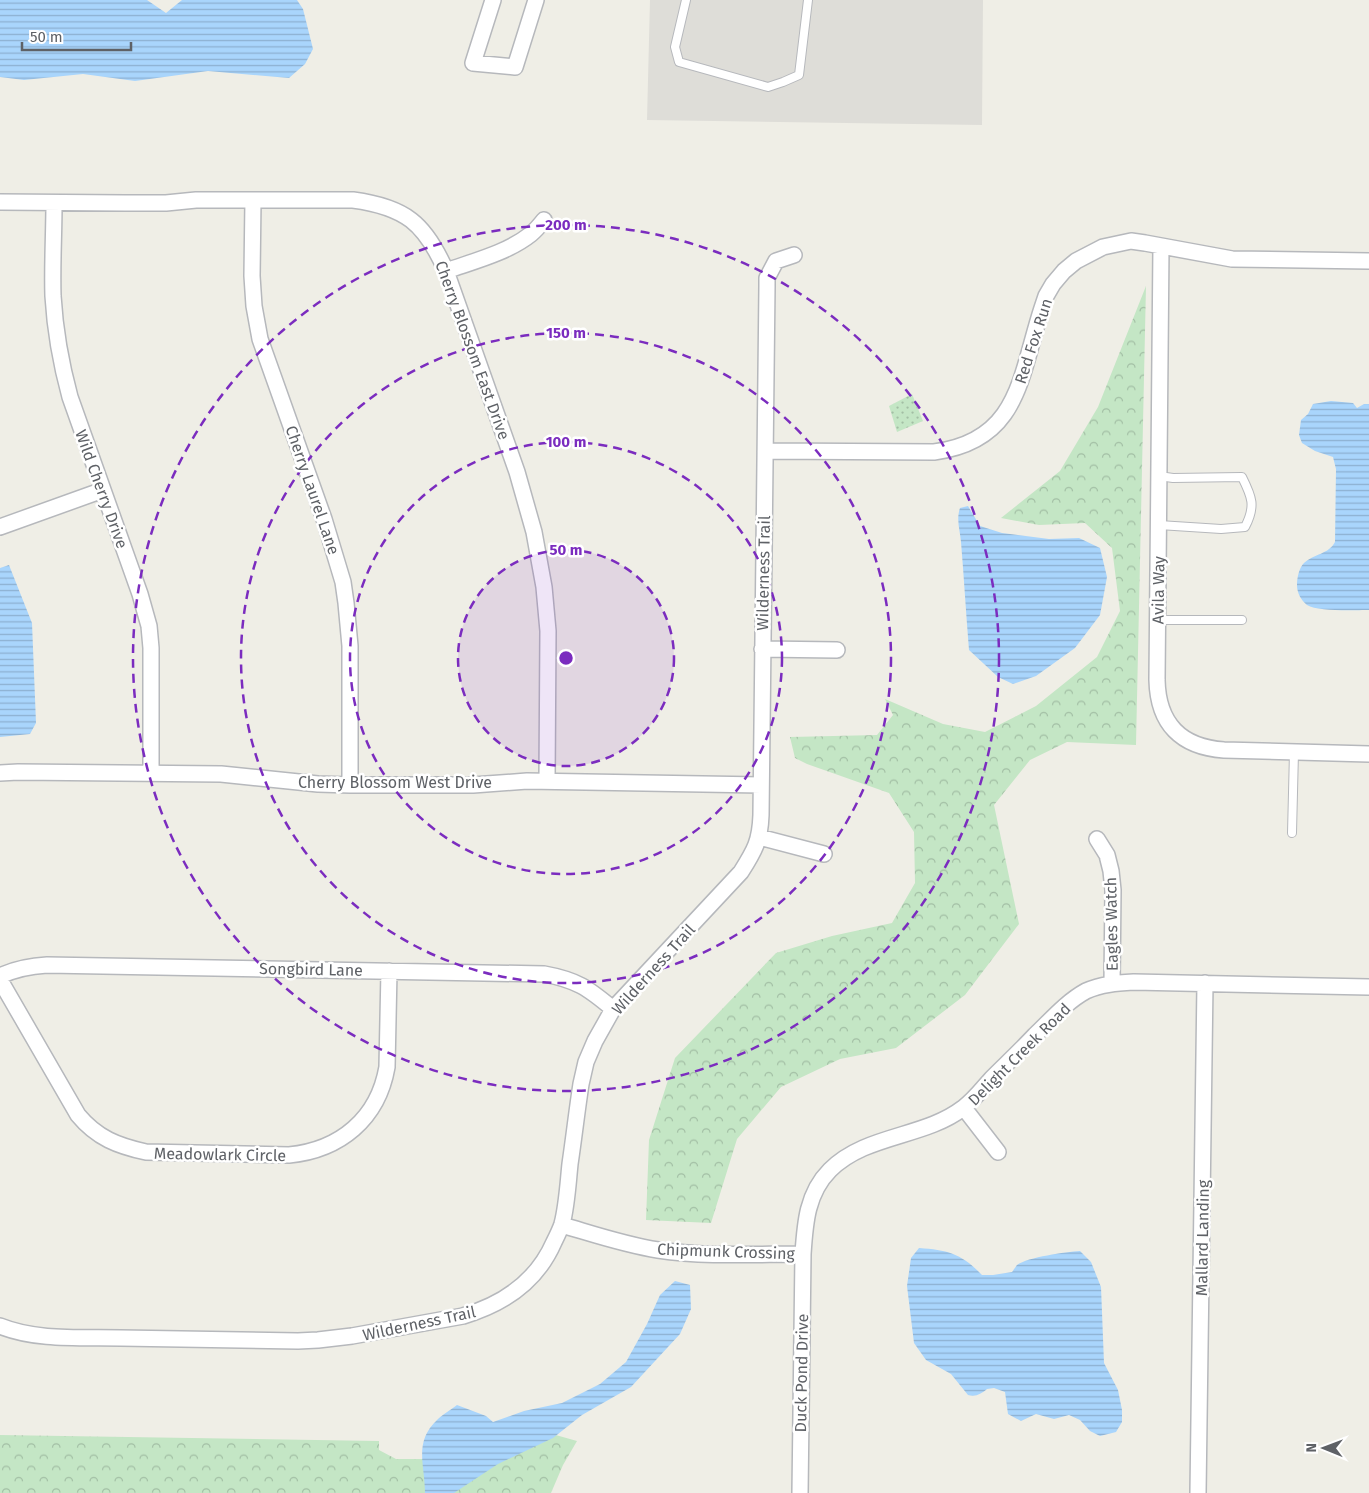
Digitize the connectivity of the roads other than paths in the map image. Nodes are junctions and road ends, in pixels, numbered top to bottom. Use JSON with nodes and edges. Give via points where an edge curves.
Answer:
{"nodes":[{"id":1,"x":536,"y":0,"type":"edge"},
{"id":2,"x":686,"y":0,"type":"edge"},
{"id":3,"x":808,"y":0,"type":"edge"},
{"id":4,"x":487,"y":1,"type":"edge"},
{"id":5,"x":253,"y":200,"type":"junction"},
{"id":6,"x":0,"y":202,"type":"edge"},
{"id":7,"x":54,"y":204,"type":"junction"},
{"id":8,"x":544,"y":220,"type":"dead end"},
{"id":9,"x":1161,"y":246,"type":"junction"},
{"id":10,"x":794,"y":254,"type":"dead end"},
{"id":11,"x":1369,"y":261,"type":"edge"},
{"id":12,"x":446,"y":271,"type":"junction"},
{"id":13,"x":765,"y":451,"type":"junction"},
{"id":14,"x":1159,"y":476,"type":"junction"},
{"id":15,"x":103,"y":490,"type":"junction"},
{"id":16,"x":1159,"y":525,"type":"junction"},
{"id":17,"x":0,"y":526,"type":"edge"},
{"id":18,"x":1158,"y":620,"type":"junction"},
{"id":19,"x":1242,"y":620,"type":"dead end"},
{"id":20,"x":762,"y":649,"type":"junction"},
{"id":21,"x":837,"y":650,"type":"dead end"},
{"id":22,"x":1294,"y":752,"type":"junction"},
{"id":23,"x":1369,"y":754,"type":"edge"},
{"id":24,"x":0,"y":773,"type":"edge"},
{"id":25,"x":151,"y":773,"type":"junction"},
{"id":26,"x":547,"y":781,"type":"junction"},
{"id":27,"x":350,"y":785,"type":"junction"},
{"id":28,"x":760,"y":785,"type":"junction"},
{"id":29,"x":1292,"y":834,"type":"dead end"},
{"id":30,"x":759,"y":837,"type":"junction"},
{"id":31,"x":1097,"y":839,"type":"dead end"},
{"id":32,"x":824,"y":854,"type":"dead end"},
{"id":33,"x":389,"y":971,"type":"junction"},
{"id":34,"x":0,"y":976,"type":"edge"},
{"id":35,"x":0,"y":980,"type":"edge"},
{"id":36,"x":1112,"y":983,"type":"junction"},
{"id":37,"x":1205,"y":984,"type":"junction"},
{"id":38,"x":1369,"y":987,"type":"edge"},
{"id":39,"x":613,"y":1009,"type":"junction"},
{"id":40,"x":964,"y":1108,"type":"junction"},
{"id":41,"x":998,"y":1152,"type":"dead end"},
{"id":42,"x":562,"y":1225,"type":"junction"},
{"id":43,"x":803,"y":1254,"type":"junction"},
{"id":44,"x":0,"y":1326,"type":"edge"},
{"id":45,"x":800,"y":1493,"type":"edge"},
{"id":46,"x":1198,"y":1493,"type":"edge"}],
"edges":[{"from":1,"to":4,"type":"street","via":[[515,67],[473,63]]},
{"from":2,"to":3,"type":"lane","via":[[675,46],[679,62],[768,87],[799,75]]},
{"from":5,"to":7,"type":"street","name":"Cherry Blossom East Drive"},
{"from":5,"to":12,"type":"street","name":"Cherry Blossom East Drive","via":[[353,200],[384,206],[403,214],[422,230]]},
{"from":5,"to":27,"type":"street","name":"Cherry Laurel Lane","via":[[252,276],[260,339],[324,518],[343,582],[350,646]]},
{"from":6,"to":7,"type":"street","name":"Cherry Blossom East Drive"},
{"from":7,"to":15,"type":"street","name":"Wild Cherry Drive","via":[[53,295],[63,369]]},
{"from":8,"to":12,"type":"street","via":[[521,242]]},
{"from":9,"to":11,"type":"street","name":"Red Fox Run","via":[[1232,259]]},
{"from":9,"to":13,"type":"street","name":"Red Fox Run","via":[[1117,243],[1088,254],[1064,271],[1046,296],[1013,401],[1001,419],[978,438],[962,446],[934,452]]},
{"from":9,"to":14,"type":"street","name":"Avila Way"},
{"from":10,"to":13,"type":"street","name":"Wilderness Trail","via":[[776,261],[767,278]]},
{"from":12,"to":26,"type":"street","name":"Cherry Blossom East Drive","via":[[517,472],[534,532],[548,631]]},
{"from":13,"to":20,"type":"street","name":"Wilderness Trail"},
{"from":14,"to":16,"type":"street","name":"Avila Way"},
{"from":14,"to":16,"type":"lane","via":[[1242,477],[1251,496],[1251,515],[1245,527],[1221,529]]},
{"from":15,"to":17,"type":"street"},
{"from":15,"to":25,"type":"street","name":"Wild Cherry Drive","via":[[149,626],[152,660]]},
{"from":16,"to":18,"type":"street","name":"Avila Way"},
{"from":18,"to":19,"type":"lane"},
{"from":18,"to":22,"type":"street","name":"Avila Way","via":[[1157,694],[1163,714],[1176,732],[1193,743],[1214,749]]},
{"from":20,"to":21,"type":"street"},
{"from":20,"to":28,"type":"street","name":"Wilderness Trail"},
{"from":22,"to":23,"type":"street","name":"Avila Way"},
{"from":22,"to":29,"type":"lane"},
{"from":24,"to":25,"type":"street","name":"Cherry Blossom West Drive"},
{"from":25,"to":27,"type":"street","name":"Cherry Blossom West Drive","via":[[221,774]]},
{"from":26,"to":27,"type":"street","name":"Cherry Blossom West Drive"},
{"from":26,"to":28,"type":"street","name":"Cherry Blossom West Drive"},
{"from":28,"to":30,"type":"street","name":"Wilderness Trail"},
{"from":30,"to":32,"type":"street"},
{"from":30,"to":39,"type":"street","name":"Wilderness Trail","via":[[741,872]]},
{"from":31,"to":36,"type":"street","name":"Eagles Watch","via":[[1107,855],[1111,871]]},
{"from":33,"to":34,"type":"street","name":"Songbird Lane","via":[[47,965]]},
{"from":33,"to":35,"type":"street","name":"Meadowlark Circle","via":[[385,1079],[377,1101],[359,1125],[342,1138],[312,1152],[289,1156],[146,1152],[111,1142],[87,1126],[78,1115]]},
{"from":33,"to":39,"type":"street","name":"Songbird Lane","via":[[544,974],[578,983]]},
{"from":36,"to":37,"type":"street","name":"Delight Creek Road"},
{"from":36,"to":40,"type":"street","name":"Delight Creek Road","via":[[1087,991],[1061,1010]]},
{"from":37,"to":38,"type":"street","name":"Delight Creek Road"},
{"from":37,"to":46,"type":"street","name":"Mallard Landing"},
{"from":39,"to":42,"type":"street","name":"Wilderness Trail","via":[[586,1062]]},
{"from":40,"to":41,"type":"street"},
{"from":40,"to":43,"type":"street","name":"Delight Creek Road","via":[[932,1124],[882,1141],[838,1163],[819,1185],[809,1204]]},
{"from":42,"to":43,"type":"street","name":"Chipmunk Crossing","via":[[660,1250]]},
{"from":42,"to":44,"type":"street","name":"Wilderness Trail","via":[[540,1268],[528,1281],[494,1305],[463,1316],[352,1336],[298,1341],[71,1337],[28,1335]]},
{"from":43,"to":45,"type":"street","name":"Duck Pond Drive"}]}
